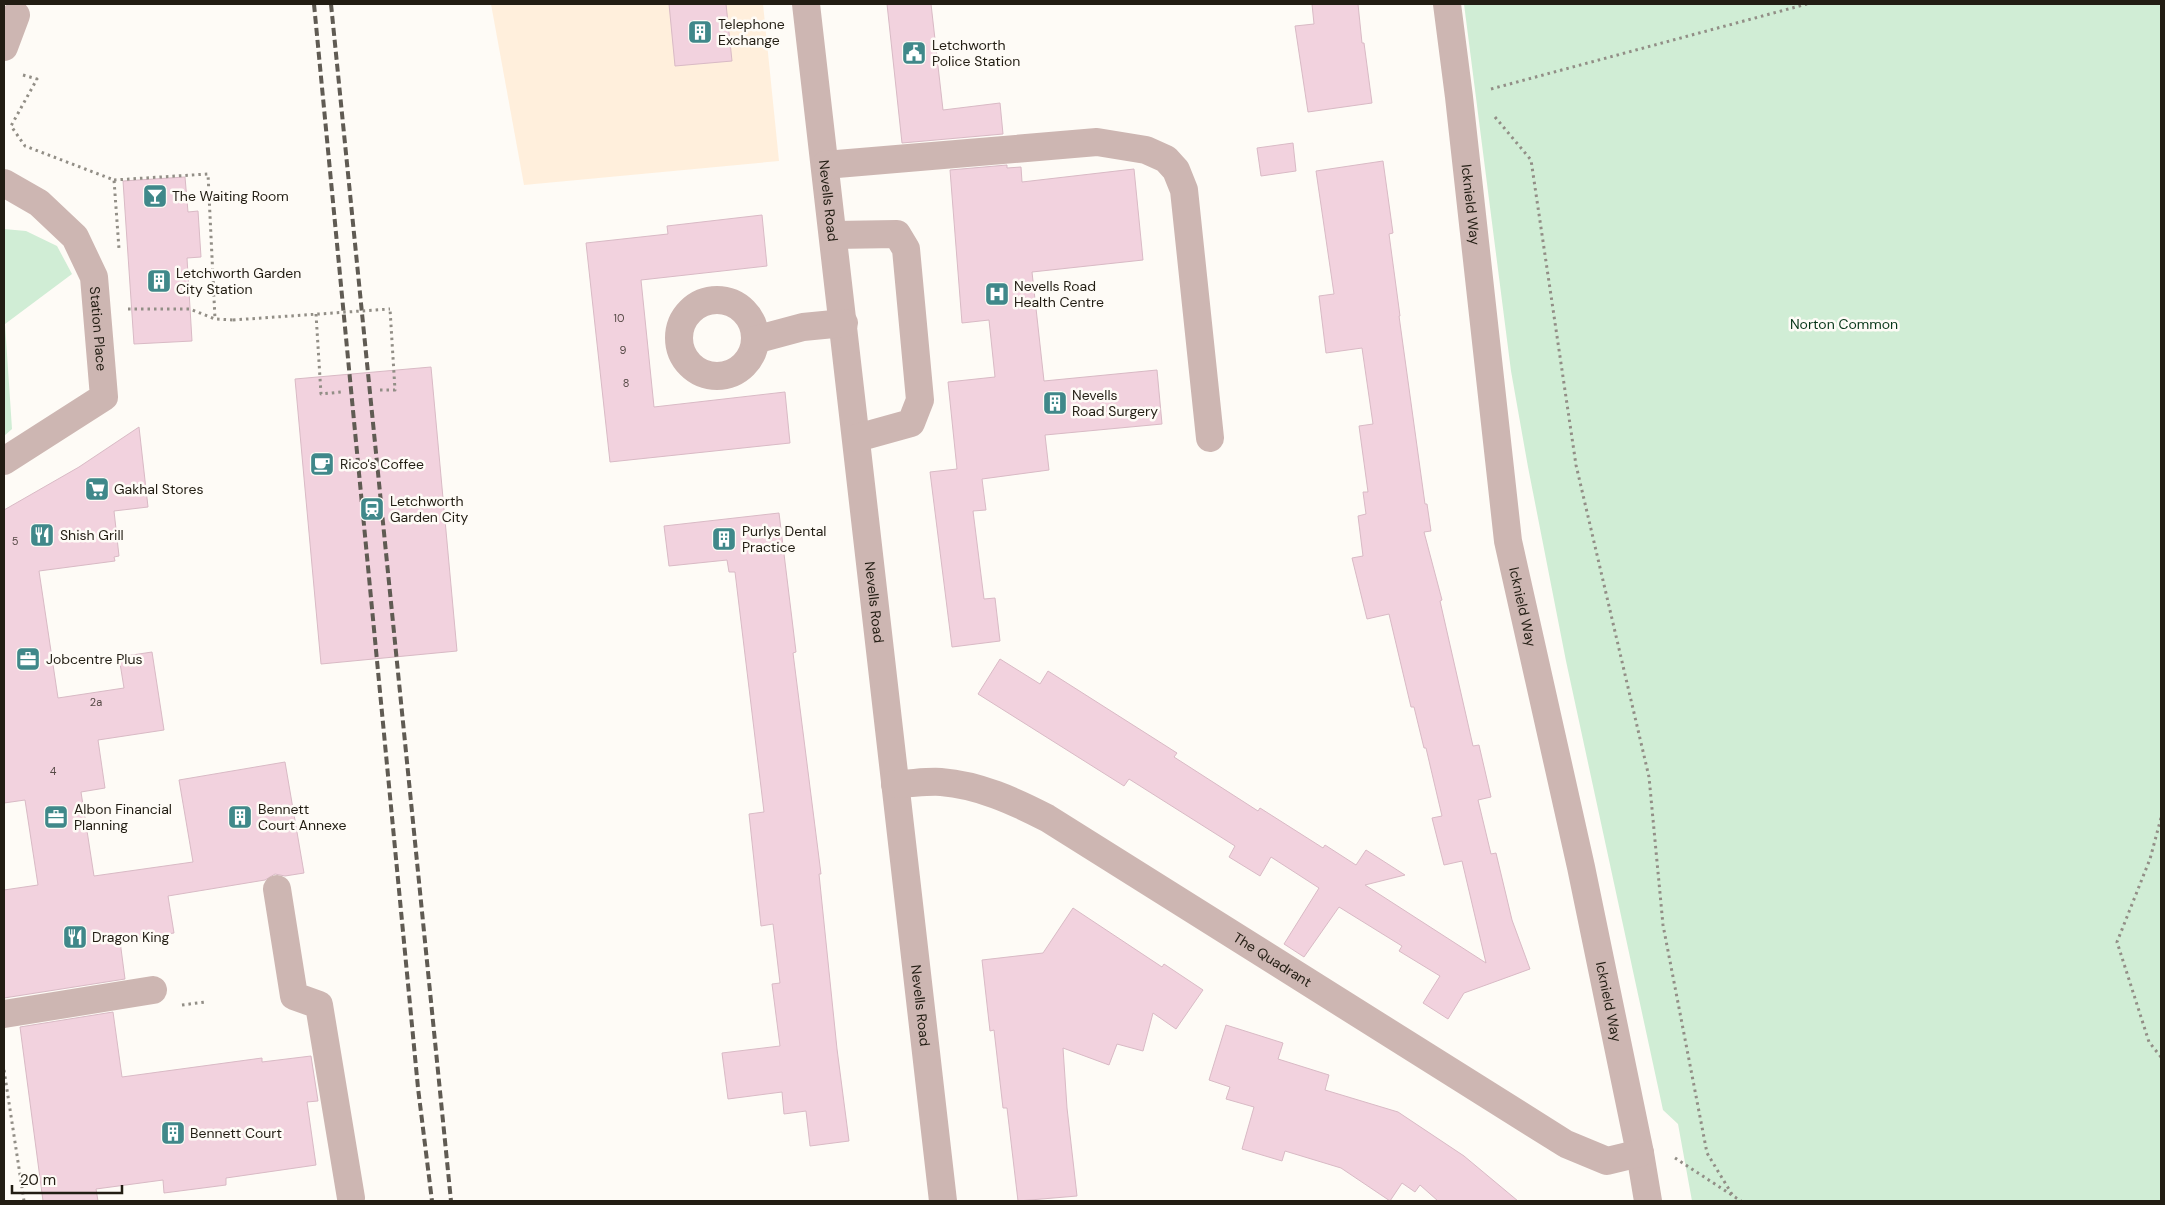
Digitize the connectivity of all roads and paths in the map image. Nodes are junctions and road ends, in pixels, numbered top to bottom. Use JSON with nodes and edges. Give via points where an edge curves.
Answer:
{"nodes":[{"id":1,"x":806,"y":4,"type":"edge"},
{"id":2,"x":1447,"y":4,"type":"edge"},
{"id":3,"x":1807,"y":4,"type":"edge"},
{"id":4,"x":14,"y":15,"type":"edge"},
{"id":5,"x":4,"y":47,"type":"edge"},
{"id":6,"x":20,"y":74,"type":"dead end"},
{"id":7,"x":1467,"y":95,"type":"junction"},
{"id":8,"x":825,"y":165,"type":"junction"},
{"id":9,"x":114,"y":180,"type":"junction"},
{"id":10,"x":4,"y":183,"type":"edge"},
{"id":11,"x":834,"y":235,"type":"junction"},
{"id":12,"x":119,"y":250,"type":"dead end"},
{"id":13,"x":132,"y":309,"type":"dead end"},
{"id":14,"x":316,"y":314,"type":"junction"},
{"id":15,"x":215,"y":319,"type":"junction"},
{"id":16,"x":844,"y":323,"type":"junction"},
{"id":17,"x":756,"y":340,"type":"dead end"},
{"id":18,"x":380,"y":390,"type":"dead end"},
{"id":19,"x":341,"y":392,"type":"dead end"},
{"id":20,"x":857,"y":438,"type":"junction"},
{"id":21,"x":1210,"y":438,"type":"dead end"},
{"id":22,"x":4,"y":461,"type":"edge"},
{"id":23,"x":894,"y":784,"type":"junction"},
{"id":24,"x":2161,"y":818,"type":"edge"},
{"id":25,"x":277,"y":888,"type":"dead end"},
{"id":26,"x":153,"y":990,"type":"dead end"},
{"id":27,"x":4,"y":1014,"type":"edge"},
{"id":28,"x":2161,"y":1057,"type":"edge"},
{"id":29,"x":4,"y":1070,"type":"edge"},
{"id":30,"x":1640,"y":1153,"type":"junction"},
{"id":31,"x":1671,"y":1156,"type":"dead end"},
{"id":32,"x":1733,"y":1196,"type":"junction"},
{"id":33,"x":344,"y":1200,"type":"edge"},
{"id":34,"x":24,"y":1201,"type":"edge"},
{"id":35,"x":943,"y":1201,"type":"edge"},
{"id":36,"x":1648,"y":1201,"type":"edge"},
{"id":37,"x":1741,"y":1201,"type":"edge"}],
"edges":[{"from":1,"to":8,"type":"street","name":"Nevells Road"},
{"from":2,"to":7,"type":"street","name":"Icknield Way"},
{"from":3,"to":7,"type":"path"},
{"from":4,"to":5,"type":"street"},
{"from":6,"to":9,"type":"path","via":[[36,79],[11,126],[25,146]]},
{"from":7,"to":30,"type":"street","name":"Icknield Way","via":[[1508,541],[1581,867]]},
{"from":7,"to":32,"type":"path","via":[[1532,160],[1576,465],[1648,777],[1663,926],[1707,1153]]},
{"from":8,"to":11,"type":"street","name":"Nevells Road"},
{"from":8,"to":21,"type":"street","via":[[1095,132],[1166,159],[1176,170],[1184,190]]},
{"from":9,"to":12,"type":"path"},
{"from":9,"to":15,"type":"path","via":[[208,174]]},
{"from":10,"to":22,"type":"street","name":"Station Place","via":[[39,203],[75,237],[94,277],[104,397]]},
{"from":11,"to":16,"type":"street","name":"Nevells Road"},
{"from":11,"to":20,"type":"street","via":[[897,234],[906,249],[920,400],[911,423]]},
{"from":13,"to":15,"type":"path","via":[[190,309]]},
{"from":14,"to":15,"type":"path","bridge":true},
{"from":14,"to":18,"type":"path","bridge":true,"via":[[390,309],[395,390]]},
{"from":14,"to":19,"type":"path","via":[[320,394]]},
{"from":16,"to":17,"type":"street","via":[[803,328]]},
{"from":16,"to":20,"type":"street","name":"Nevells Road"},
{"from":20,"to":23,"type":"street","name":"Nevells Road"},
{"from":23,"to":30,"type":"street","name":"The Quadrant","via":[[941,782],[986,791],[1017,802],[1566,1144],[1607,1161]]},
{"from":23,"to":35,"type":"street","name":"Nevells Road"},
{"from":24,"to":28,"type":"path","via":[[2150,859],[2117,942],[2150,1042]]},
{"from":25,"to":33,"type":"street","via":[[294,996],[319,1005]]},
{"from":26,"to":27,"type":"street"},
{"from":29,"to":34,"type":"path"},
{"from":30,"to":36,"type":"street","name":"Icknield Way"},
{"from":31,"to":32,"type":"path"},
{"from":32,"to":37,"type":"path"}]}
